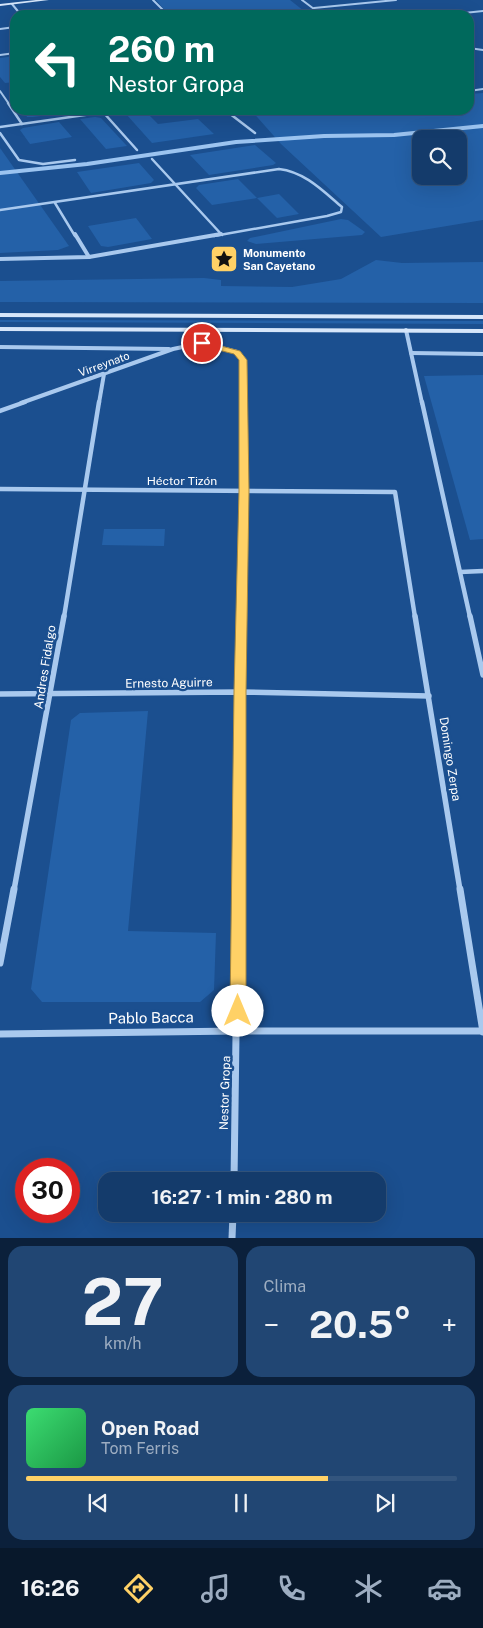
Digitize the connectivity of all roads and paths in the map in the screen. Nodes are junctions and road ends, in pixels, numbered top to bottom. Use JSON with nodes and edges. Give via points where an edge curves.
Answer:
{"nodes":[{"id":1,"x":47,"y":0,"type":"edge"},
{"id":2,"x":153,"y":0,"type":"edge"},
{"id":3,"x":302,"y":0,"type":"edge"},
{"id":4,"x":396,"y":0,"type":"edge"},
{"id":5,"x":12,"y":4,"type":"junction"},
{"id":6,"x":0,"y":5,"type":"edge"},
{"id":7,"x":314,"y":8,"type":"junction"},
{"id":8,"x":17,"y":10,"type":"edge"},
{"id":9,"x":164,"y":10,"type":"edge"},
{"id":10,"x":316,"y":10,"type":"edge"},
{"id":11,"x":0,"y":91,"type":"edge"},
{"id":12,"x":10,"y":106,"type":"edge"},
{"id":13,"x":16,"y":115,"type":"edge"},
{"id":14,"x":77,"y":115,"type":"edge"},
{"id":15,"x":106,"y":115,"type":"edge"},
{"id":16,"x":232,"y":115,"type":"edge"},
{"id":17,"x":22,"y":124,"type":"junction"},
{"id":18,"x":0,"y":127,"type":"edge"},
{"id":19,"x":0,"y":133,"type":"edge"},
{"id":20,"x":255,"y":133,"type":"dead end"},
{"id":21,"x":137,"y":150,"type":"dead end"},
{"id":22,"x":152,"y":159,"type":"dead end"},
{"id":23,"x":75,"y":160,"type":"dead end"},
{"id":24,"x":175,"y":185,"type":"junction"},
{"id":25,"x":55,"y":203,"type":"junction"},
{"id":26,"x":0,"y":210,"type":"edge"},
{"id":27,"x":222,"y":235,"type":"junction"},
{"id":28,"x":89,"y":257,"type":"junction"},
{"id":29,"x":0,"y":260,"type":"edge"},
{"id":30,"x":0,"y":316,"type":"edge"},
{"id":31,"x":483,"y":317,"type":"edge"},
{"id":32,"x":0,"y":329,"type":"edge"},
{"id":33,"x":207,"y":330,"type":"junction"},
{"id":34,"x":406,"y":330,"type":"junction"},
{"id":35,"x":483,"y":331,"type":"edge"},
{"id":36,"x":202,"y":343,"type":"junction"},
{"id":37,"x":0,"y":347,"type":"edge"},
{"id":38,"x":172,"y":349,"type":"junction"},
{"id":39,"x":411,"y":353,"type":"junction"},
{"id":40,"x":483,"y":354,"type":"edge"},
{"id":41,"x":104,"y":374,"type":"junction"},
{"id":42,"x":0,"y":411,"type":"edge"},
{"id":43,"x":0,"y":489,"type":"edge"},
{"id":44,"x":84,"y":490,"type":"junction"},
{"id":45,"x":244,"y":491,"type":"junction"},
{"id":46,"x":394,"y":492,"type":"joint"},
{"id":47,"x":483,"y":571,"type":"edge"},
{"id":48,"x":460,"y":572,"type":"junction"},
{"id":49,"x":483,"y":674,"type":"edge"},
{"id":50,"x":240,"y":692,"type":"junction"},
{"id":51,"x":0,"y":694,"type":"edge"},
{"id":52,"x":51,"y":694,"type":"junction"},
{"id":53,"x":429,"y":696,"type":"junction"},
{"id":54,"x":0,"y":963,"type":"edge"},
{"id":55,"x":238,"y":1031,"type":"junction"},
{"id":56,"x":483,"y":1031,"type":"edge"},
{"id":57,"x":0,"y":1034,"type":"edge"},
{"id":58,"x":234,"y":1172,"type":"edge"},
{"id":59,"x":233,"y":1222,"type":"edge"},
{"id":60,"x":232,"y":1238,"type":"edge"}],
"edges":[{"from":1,"to":5,"type":"main road"},
{"from":2,"to":9,"type":"street"},
{"from":3,"to":7,"type":"street"},
{"from":4,"to":7,"type":"street"},
{"from":5,"to":6,"type":"main road"},
{"from":5,"to":8,"type":"street"},
{"from":7,"to":10,"type":"street"},
{"from":11,"to":12,"type":"street"},
{"from":13,"to":17,"type":"street"},
{"from":14,"to":17,"type":"street"},
{"from":15,"to":21,"type":"street"},
{"from":16,"to":20,"type":"street"},
{"from":17,"to":18,"type":"street"},
{"from":19,"to":23,"type":"street","via":[[19,160],[43,164]]},
{"from":22,"to":24,"type":"street"},
{"from":24,"to":25,"type":"street"},
{"from":24,"to":27,"type":"street"},
{"from":24,"to":27,"type":"street","via":[[290,169],[342,207],[341,212],[326,216]]},
{"from":25,"to":26,"type":"street"},
{"from":25,"to":28,"type":"street"},
{"from":27,"to":28,"type":"street"},
{"from":28,"to":29,"type":"street"},
{"from":30,"to":31,"type":"main road"},
{"from":32,"to":33,"type":"main road"},
{"from":33,"to":34,"type":"main road"},
{"from":33,"to":36,"type":"street"},
{"from":34,"to":35,"type":"main road"},
{"from":34,"to":39,"type":"street"},
{"from":36,"to":38,"type":"street","name":"Virreynato"},
{"from":36,"to":45,"type":"street","name":"Nestor Gropa","via":[[237,352],[243,360]]},
{"from":37,"to":38,"type":"street"},
{"from":38,"to":41,"type":"street","name":"Virreynato"},
{"from":39,"to":40,"type":"street"},
{"from":39,"to":48,"type":"street"},
{"from":41,"to":42,"type":"street","name":"Virreynato"},
{"from":41,"to":44,"type":"street","name":"Andres Fidalgo"},
{"from":43,"to":44,"type":"street","name":"Héctor Tizón"},
{"from":44,"to":45,"type":"street","name":"Héctor Tizón"},
{"from":44,"to":52,"type":"street","name":"Andres Fidalgo"},
{"from":45,"to":46,"type":"street","name":"Héctor Tizón"},
{"from":45,"to":50,"type":"street","name":"Nestor Gropa"},
{"from":46,"to":53,"type":"street","name":"Domingo Zerpa"},
{"from":47,"to":48,"type":"street"},
{"from":48,"to":49,"type":"street"},
{"from":50,"to":52,"type":"street","name":"Ernesto Aguirre"},
{"from":50,"to":53,"type":"street","name":"Ernesto Aguirre"},
{"from":50,"to":55,"type":"street","name":"Nestor Gropa"},
{"from":51,"to":52,"type":"street","name":"Ernesto Aguirre"},
{"from":52,"to":54,"type":"street","name":"Andres Fidalgo"},
{"from":53,"to":56,"type":"street","name":"Domingo Zerpa"},
{"from":55,"to":56,"type":"street","name":"Pablo Bacca"},
{"from":55,"to":57,"type":"street","name":"Pablo Bacca"},
{"from":55,"to":58,"type":"street","name":"Nestor Gropa"},
{"from":59,"to":60,"type":"street"}]}
